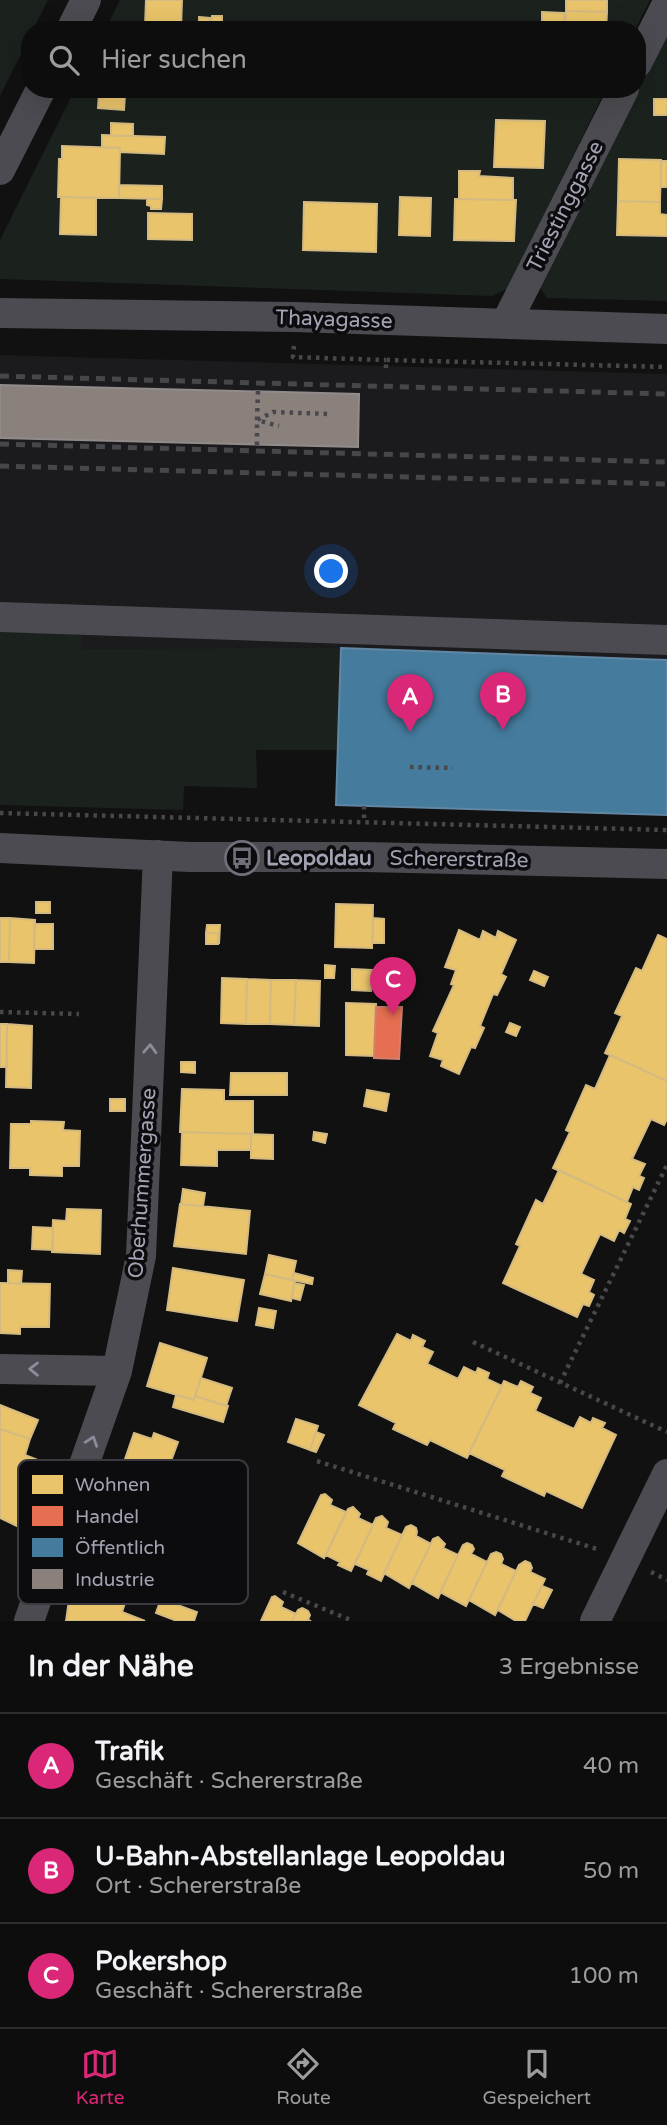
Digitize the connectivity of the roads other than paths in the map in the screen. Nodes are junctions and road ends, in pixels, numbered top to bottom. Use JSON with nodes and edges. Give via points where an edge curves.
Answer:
{"nodes":[{"id":1,"x":86,"y":0,"type":"edge"},
{"id":2,"x":667,"y":4,"type":"edge"},
{"id":3,"x":76,"y":21,"type":"edge"},
{"id":4,"x":646,"y":45,"type":"edge"},
{"id":5,"x":36,"y":98,"type":"edge"},
{"id":6,"x":619,"y":98,"type":"edge"},
{"id":7,"x":0,"y":170,"type":"edge"},
{"id":8,"x":0,"y":313,"type":"edge"},
{"id":9,"x":506,"y":323,"type":"junction"},
{"id":10,"x":667,"y":329,"type":"edge"},
{"id":11,"x":0,"y":617,"type":"edge"},
{"id":12,"x":667,"y":640,"type":"edge"},
{"id":13,"x":0,"y":848,"type":"edge"},
{"id":14,"x":158,"y":855,"type":"junction"},
{"id":15,"x":667,"y":864,"type":"edge"},
{"id":16,"x":0,"y":1369,"type":"edge"},
{"id":17,"x":117,"y":1371,"type":"junction"},
{"id":18,"x":86,"y":1460,"type":"edge"},
{"id":19,"x":667,"y":1474,"type":"edge"},
{"id":20,"x":35,"y":1604,"type":"edge"},
{"id":21,"x":29,"y":1621,"type":"edge"},
{"id":22,"x":595,"y":1621,"type":"edge"}],
"edges":[{"from":1,"to":3,"type":"street"},
{"from":2,"to":4,"type":"street"},
{"from":5,"to":7,"type":"street"},
{"from":6,"to":9,"type":"street","name":"Triestinggasse"},
{"from":8,"to":9,"type":"street","name":"Thayagasse"},
{"from":9,"to":10,"type":"street","name":"Thayagasse"},
{"from":11,"to":12,"type":"street"},
{"from":13,"to":14,"type":"street","name":"Schererstraße"},
{"from":14,"to":15,"type":"street","name":"Schererstraße"},
{"from":17,"to":14,"type":"street","name":"Oberhummergasse","one_way":true,"via":[[141,1256]]},
{"from":17,"to":16,"type":"street","one_way":true},
{"from":18,"to":17,"type":"street","name":"Oberhummergasse","one_way":true},
{"from":19,"to":22,"type":"street"},
{"from":21,"to":20,"type":"street","name":"Oberhummergasse","one_way":true}]}
